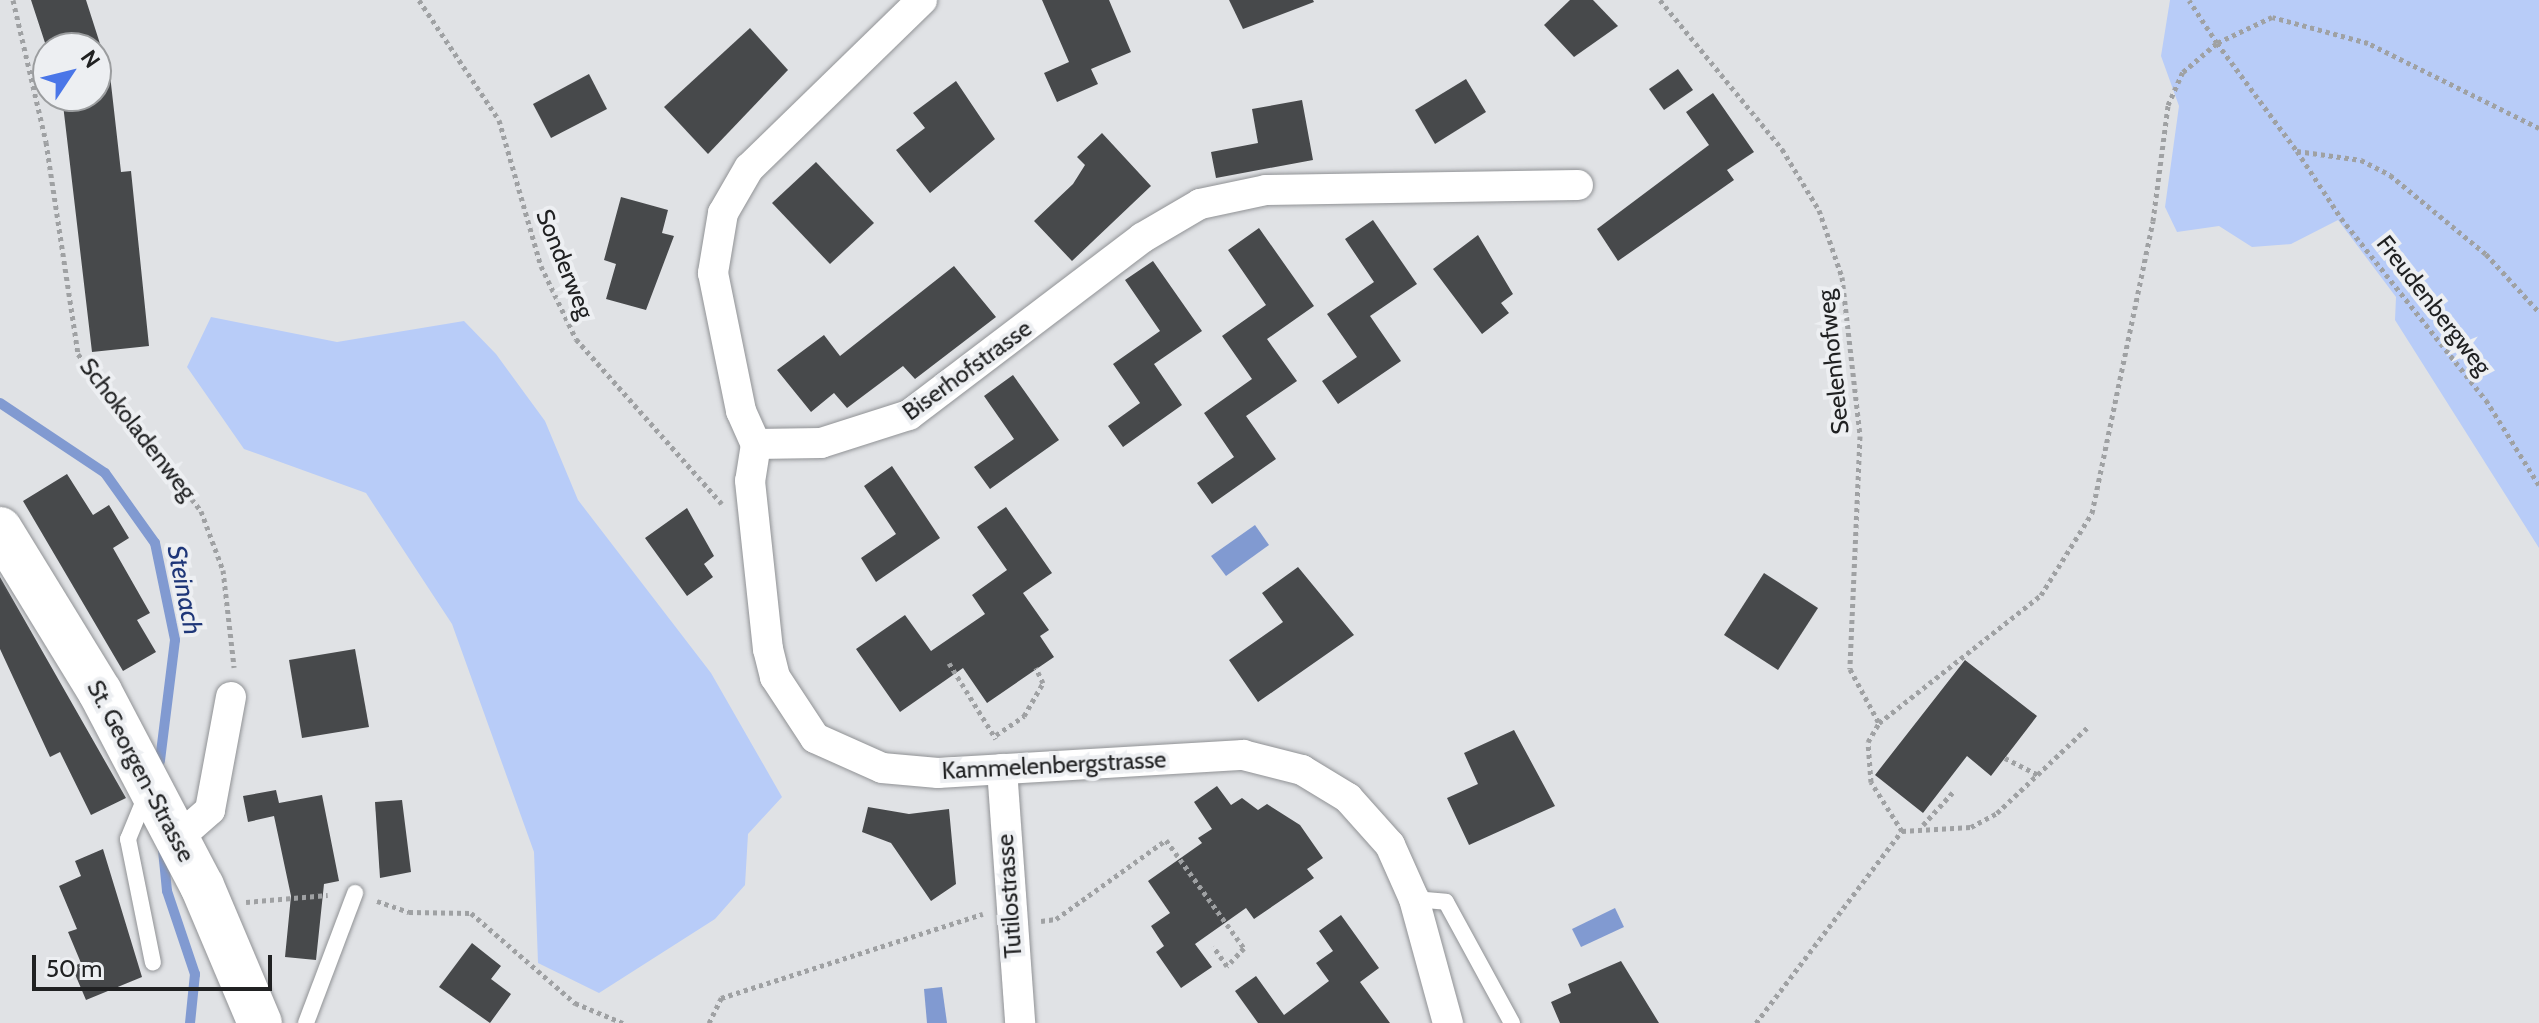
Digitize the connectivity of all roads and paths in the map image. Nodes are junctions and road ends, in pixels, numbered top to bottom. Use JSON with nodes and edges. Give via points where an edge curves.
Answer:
{"nodes":[{"id":1,"x":13,"y":0,"type":"edge"},
{"id":2,"x":419,"y":0,"type":"edge"},
{"id":3,"x":922,"y":0,"type":"edge"},
{"id":4,"x":1660,"y":0,"type":"edge"},
{"id":5,"x":2189,"y":0,"type":"edge"},
{"id":6,"x":2217,"y":43,"type":"junction"},
{"id":7,"x":2539,"y":128,"type":"edge"},
{"id":8,"x":2297,"y":151,"type":"junction"},
{"id":9,"x":1578,"y":185,"type":"dead end"},
{"id":10,"x":2539,"y":312,"type":"edge"},
{"id":11,"x":756,"y":444,"type":"junction"},
{"id":12,"x":2539,"y":485,"type":"edge"},
{"id":13,"x":731,"y":501,"type":"dead end"},
{"id":14,"x":0,"y":529,"type":"edge"},
{"id":15,"x":949,"y":663,"type":"dead end"},
{"id":16,"x":1036,"y":668,"type":"dead end"},
{"id":17,"x":231,"y":697,"type":"joint"},
{"id":18,"x":1879,"y":723,"type":"junction"},
{"id":19,"x":2088,"y":727,"type":"dead end"},
{"id":20,"x":996,"y":735,"type":"junction"},
{"id":21,"x":1000,"y":758,"type":"junction"},
{"id":22,"x":2005,"y":758,"type":"dead end"},
{"id":23,"x":2039,"y":775,"type":"junction"},
{"id":24,"x":149,"y":788,"type":"junction"},
{"id":25,"x":1953,"y":792,"type":"dead end"},
{"id":26,"x":1922,"y":826,"type":"junction"},
{"id":27,"x":1902,"y":831,"type":"junction"},
{"id":28,"x":176,"y":837,"type":"junction"},
{"id":29,"x":355,"y":893,"type":"junction"},
{"id":30,"x":1414,"y":899,"type":"junction"},
{"id":31,"x":233,"y":903,"type":"dead end"},
{"id":32,"x":988,"y":913,"type":"dead end"},
{"id":33,"x":1030,"y":914,"type":"dead end"},
{"id":34,"x":1213,"y":946,"type":"dead end"},
{"id":35,"x":153,"y":963,"type":"dead end"},
{"id":36,"x":260,"y":1023,"type":"edge"},
{"id":37,"x":306,"y":1023,"type":"edge"},
{"id":38,"x":623,"y":1023,"type":"edge"},
{"id":39,"x":709,"y":1023,"type":"edge"},
{"id":40,"x":1020,"y":1023,"type":"edge"},
{"id":41,"x":1448,"y":1023,"type":"edge"},
{"id":42,"x":1512,"y":1023,"type":"edge"},
{"id":43,"x":1756,"y":1023,"type":"edge"}],
"edges":[{"from":1,"to":17,"type":"path","name":"Schokoladenweg","via":[[46,142],[78,354],[201,511],[234,625]]},
{"from":2,"to":13,"type":"path","name":"Sonderweg","via":[[499,120],[541,266],[576,339],[693,463],[720,504]]},
{"from":3,"to":11,"type":"street","via":[[749,168],[723,213],[713,273],[741,411]]},
{"from":4,"to":18,"type":"path","name":"Seelenhofweg","via":[[1782,149],[1819,210],[1842,277],[1860,436],[1850,669]]},
{"from":5,"to":6,"type":"path"},
{"from":6,"to":7,"type":"path","via":[[2272,17],[2355,39]]},
{"from":6,"to":8,"type":"path","name":"Freudenbergweg"},
{"from":6,"to":18,"type":"path","via":[[2183,72],[2168,105],[2153,221],[2092,513],[2041,595]]},
{"from":8,"to":10,"type":"path","via":[[2361,160],[2390,175],[2486,254]]},
{"from":8,"to":12,"type":"path","name":"Freudenbergweg","via":[[2341,218],[2486,400]]},
{"from":9,"to":11,"type":"street","name":"Biserhofstrasse","via":[[1266,190],[1201,203],[1142,238],[909,415],[821,443]]},
{"from":11,"to":21,"type":"street","name":"Kammelenbergstrasse","via":[[750,481],[768,649],[775,677],[815,738],[882,768]]},
{"from":14,"to":24,"type":"street","name":"St. Georgen-Strasse","via":[[100,692]]},
{"from":15,"to":20,"type":"path"},
{"from":16,"to":20,"type":"path","via":[[1043,683],[1024,716]]},
{"from":17,"to":28,"type":"street","via":[[210,810]]},
{"from":18,"to":27,"type":"path","via":[[1868,742],[1871,782]]},
{"from":19,"to":23,"type":"path"},
{"from":20,"to":21,"type":"path"},
{"from":21,"to":30,"type":"street","name":"Kammelenbergstrasse","via":[[1243,755],[1302,770],[1348,798],[1390,845]]},
{"from":21,"to":40,"type":"street","name":"Tutilostrasse"},
{"from":22,"to":23,"type":"path"},
{"from":23,"to":26,"type":"path","via":[[1971,827]]},
{"from":24,"to":28,"type":"street","name":"St. Georgen-Strasse"},
{"from":24,"to":35,"type":"lane","via":[[128,839]]},
{"from":25,"to":26,"type":"path"},
{"from":26,"to":27,"type":"path"},
{"from":27,"to":43,"type":"path"},
{"from":28,"to":36,"type":"street","name":"St. Georgen-Strasse"},
{"from":29,"to":31,"type":"path"},
{"from":29,"to":37,"type":"lane"},
{"from":29,"to":38,"type":"path","via":[[409,912],[471,913],[575,1003]]},
{"from":30,"to":41,"type":"street","name":"Kammelenbergstrasse"},
{"from":30,"to":42,"type":"lane","via":[[1446,902]]},
{"from":32,"to":39,"type":"path","via":[[721,998]]},
{"from":33,"to":34,"type":"path","via":[[1033,922],[1056,919],[1166,840],[1244,948],[1227,966]]}]}
